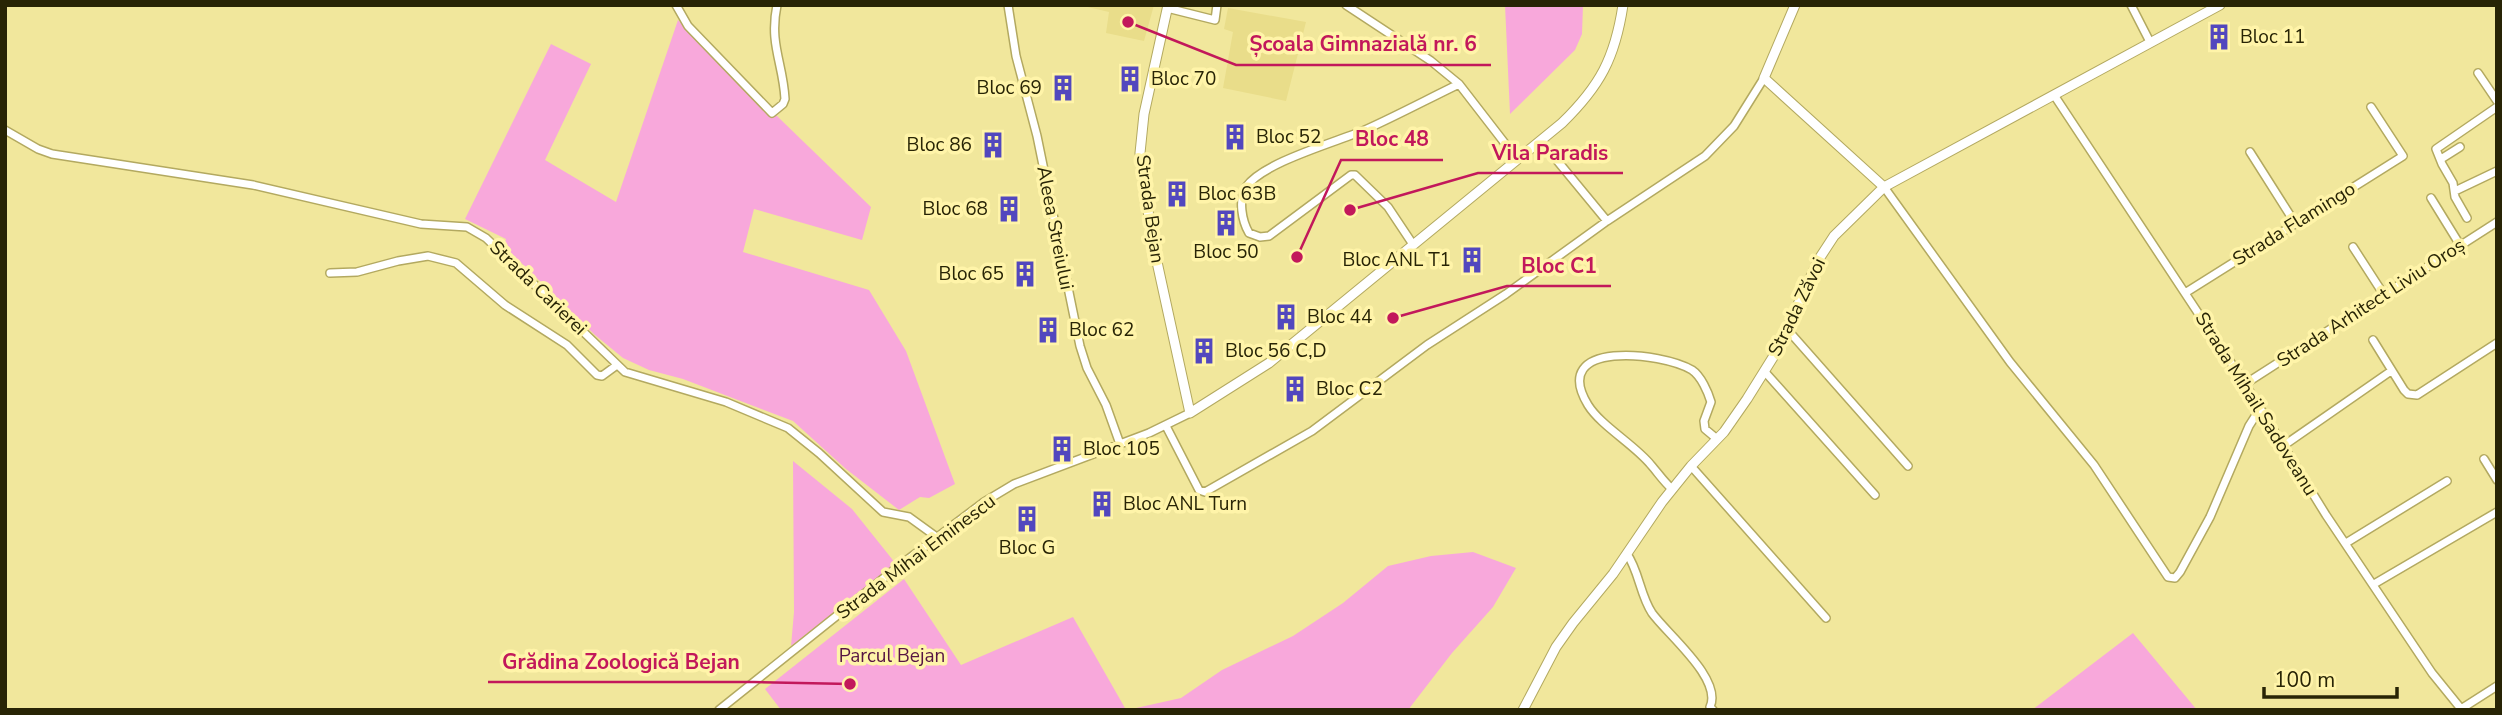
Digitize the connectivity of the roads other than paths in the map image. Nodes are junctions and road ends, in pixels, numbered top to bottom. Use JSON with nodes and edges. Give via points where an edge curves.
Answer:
{"nodes":[{"id":1,"x":676,"y":5,"type":"edge"},
{"id":2,"x":777,"y":5,"type":"edge"},
{"id":3,"x":1008,"y":5,"type":"edge"},
{"id":4,"x":1217,"y":5,"type":"edge"},
{"id":5,"x":1346,"y":5,"type":"edge"},
{"id":6,"x":1623,"y":5,"type":"edge"},
{"id":7,"x":1795,"y":5,"type":"edge"},
{"id":8,"x":2131,"y":5,"type":"edge"},
{"id":9,"x":2220,"y":5,"type":"edge"},
{"id":10,"x":1167,"y":7,"type":"edge"},
{"id":11,"x":2150,"y":42,"type":"junction"},
{"id":12,"x":2478,"y":73,"type":"dead end"},
{"id":13,"x":1764,"y":78,"type":"junction"},
{"id":14,"x":1459,"y":84,"type":"junction"},
{"id":15,"x":2054,"y":95,"type":"junction"},
{"id":16,"x":2497,"y":101,"type":"edge"},
{"id":17,"x":2371,"y":107,"type":"dead end"},
{"id":18,"x":2497,"y":107,"type":"edge"},
{"id":19,"x":5,"y":130,"type":"edge"},
{"id":20,"x":1541,"y":141,"type":"junction"},
{"id":21,"x":2460,"y":147,"type":"dead end"},
{"id":22,"x":2250,"y":152,"type":"dead end"},
{"id":23,"x":1517,"y":159,"type":"junction"},
{"id":24,"x":2441,"y":159,"type":"junction"},
{"id":25,"x":2497,"y":171,"type":"edge"},
{"id":26,"x":1884,"y":187,"type":"junction"},
{"id":27,"x":2455,"y":191,"type":"junction"},
{"id":28,"x":2431,"y":198,"type":"dead end"},
{"id":29,"x":2467,"y":218,"type":"dead end"},
{"id":30,"x":1607,"y":221,"type":"junction"},
{"id":31,"x":2497,"y":222,"type":"edge"},
{"id":32,"x":2295,"y":223,"type":"junction"},
{"id":33,"x":1412,"y":243,"type":"junction"},
{"id":34,"x":2460,"y":245,"type":"junction"},
{"id":35,"x":2353,"y":247,"type":"dead end"},
{"id":36,"x":330,"y":273,"type":"dead end"},
{"id":37,"x":2185,"y":293,"type":"junction"},
{"id":38,"x":2384,"y":295,"type":"junction"},
{"id":39,"x":1786,"y":328,"type":"junction"},
{"id":40,"x":2372,"y":340,"type":"dead end"},
{"id":41,"x":2497,"y":343,"type":"edge"},
{"id":42,"x":617,"y":365,"type":"junction"},
{"id":43,"x":2391,"y":371,"type":"junction"},
{"id":44,"x":1765,"y":372,"type":"junction"},
{"id":45,"x":2245,"y":384,"type":"junction"},
{"id":46,"x":2262,"y":411,"type":"junction"},
{"id":47,"x":1190,"y":413,"type":"junction"},
{"id":48,"x":1166,"y":426,"type":"junction"},
{"id":49,"x":1717,"y":439,"type":"junction"},
{"id":50,"x":1120,"y":444,"type":"junction"},
{"id":51,"x":2283,"y":446,"type":"junction"},
{"id":52,"x":2484,"y":459,"type":"dead end"},
{"id":53,"x":1691,"y":466,"type":"junction"},
{"id":54,"x":1908,"y":466,"type":"dead end"},
{"id":55,"x":2497,"y":480,"type":"edge"},
{"id":56,"x":2448,"y":481,"type":"dead end"},
{"id":57,"x":1672,"y":489,"type":"junction"},
{"id":58,"x":1875,"y":495,"type":"dead end"},
{"id":59,"x":2497,"y":512,"type":"edge"},
{"id":60,"x":938,"y":538,"type":"junction"},
{"id":61,"x":2346,"y":543,"type":"junction"},
{"id":62,"x":1627,"y":554,"type":"junction"},
{"id":63,"x":2374,"y":583,"type":"junction"},
{"id":64,"x":1826,"y":618,"type":"dead end"},
{"id":65,"x":2497,"y":686,"type":"edge"},
{"id":66,"x":1709,"y":709,"type":"edge"},
{"id":67,"x":2462,"y":709,"type":"edge"},
{"id":68,"x":719,"y":710,"type":"edge"},
{"id":69,"x":1523,"y":710,"type":"edge"}],
"edges":[{"from":1,"to":2,"type":"street","via":[[688,26],[772,113],[785,99],[774,44]]},
{"from":3,"to":50,"type":"street","name":"Aleea Streiului","via":[[1080,346]]},
{"from":4,"to":10,"type":"street","via":[[1215,19]]},
{"from":5,"to":14,"type":"street"},
{"from":6,"to":20,"type":"street","name":"Strada Mihai Eminescu","via":[[1611,59],[1601,76],[1573,112]]},
{"from":7,"to":13,"type":"street"},
{"from":8,"to":11,"type":"street"},
{"from":9,"to":11,"type":"street","name":"Strada Zăvoi"},
{"from":10,"to":47,"type":"street","name":"Strada Bejan","via":[[1140,153],[1152,239]]},
{"from":11,"to":15,"type":"street","name":"Strada Zăvoi"},
{"from":12,"to":16,"type":"street"},
{"from":13,"to":26,"type":"street"},
{"from":13,"to":30,"type":"street","via":[[1734,126],[1705,156]]},
{"from":14,"to":23,"type":"street"},
{"from":14,"to":33,"type":"street","via":[[1367,129],[1275,166],[1253,180],[1242,194],[1245,227],[1254,236],[1269,236],[1355,175],[1388,207]]},
{"from":15,"to":26,"type":"street","name":"Strada Zăvoi"},
{"from":15,"to":37,"type":"street","name":"Strada Mihail Sadoveanu"},
{"from":17,"to":32,"type":"street","name":"Strada Flamingo","via":[[2403,156]]},
{"from":18,"to":24,"type":"street","via":[[2439,146],[2436,151]]},
{"from":19,"to":42,"type":"street","name":"Strada Carierei","via":[[52,154],[253,185],[421,224],[467,228],[486,238]]},
{"from":20,"to":23,"type":"street","name":"Strada Mihai Eminescu"},
{"from":20,"to":30,"type":"street"},
{"from":21,"to":24,"type":"street"},
{"from":22,"to":32,"type":"street"},
{"from":23,"to":33,"type":"street","name":"Strada Mihai Eminescu"},
{"from":24,"to":27,"type":"street"},
{"from":25,"to":27,"type":"street"},
{"from":26,"to":39,"type":"street","name":"Strada Zăvoi","via":[[1834,236],[1818,259]]},
{"from":26,"to":46,"type":"street","via":[[2010,362],[2094,465],[2168,577],[2175,578],[2180,572],[2210,517],[2249,426]]},
{"from":27,"to":29,"type":"street"},
{"from":28,"to":34,"type":"street"},
{"from":30,"to":48,"type":"street","via":[[1312,431],[1205,492],[1199,490]]},
{"from":31,"to":34,"type":"street","name":"Strada Arhitect Liviu Oroș"},
{"from":32,"to":37,"type":"street","name":"Strada Flamingo"},
{"from":33,"to":47,"type":"street","name":"Strada Mihai Eminescu","via":[[1269,363]]},
{"from":34,"to":38,"type":"street","name":"Strada Arhitect Liviu Oroș"},
{"from":35,"to":38,"type":"street"},
{"from":36,"to":42,"type":"street","via":[[357,272],[428,256],[456,263],[505,305],[567,345],[597,375]]},
{"from":37,"to":45,"type":"street","name":"Strada Mihail Sadoveanu"},
{"from":38,"to":45,"type":"street","name":"Strada Arhitect Liviu Oroș"},
{"from":39,"to":44,"type":"street","name":"Strada Zăvoi"},
{"from":39,"to":54,"type":"street"},
{"from":40,"to":43,"type":"street"},
{"from":41,"to":43,"type":"street","via":[[2422,394],[2408,394]]},
{"from":42,"to":60,"type":"street","name":"Strada Carierei","via":[[642,379],[726,401],[788,428],[883,512],[909,517]]},
{"from":43,"to":51,"type":"street"},
{"from":44,"to":49,"type":"street","name":"Strada Zăvoi"},
{"from":44,"to":58,"type":"street"},
{"from":45,"to":46,"type":"street","name":"Strada Mihail Sadoveanu"},
{"from":46,"to":51,"type":"street","name":"Strada Mihail Sadoveanu"},
{"from":47,"to":48,"type":"street","name":"Strada Mihai Eminescu"},
{"from":48,"to":50,"type":"street","name":"Strada Mihai Eminescu"},
{"from":49,"to":53,"type":"street","name":"Strada Zăvoi"},
{"from":49,"to":57,"type":"street","via":[[1705,429],[1711,402],[1692,370],[1628,355],[1599,357],[1586,366],[1581,382],[1590,408]]},
{"from":50,"to":60,"type":"street","name":"Strada Mihai Eminescu","via":[[1014,484]]},
{"from":51,"to":61,"type":"street","name":"Strada Mihail Sadoveanu"},
{"from":52,"to":55,"type":"street"},
{"from":53,"to":57,"type":"street","name":"Strada Zăvoi"},
{"from":53,"to":64,"type":"street"},
{"from":56,"to":61,"type":"street"},
{"from":57,"to":62,"type":"street","name":"Strada Zăvoi"},
{"from":59,"to":63,"type":"street"},
{"from":60,"to":68,"type":"street","name":"Strada Mihai Eminescu"},
{"from":61,"to":63,"type":"street","name":"Strada Mihail Sadoveanu"},
{"from":62,"to":66,"type":"street","via":[[1653,615],[1702,669],[1713,698]]},
{"from":62,"to":69,"type":"street","name":"Strada Zăvoi","via":[[1556,647]]},
{"from":63,"to":67,"type":"street","name":"Strada Mihail Sadoveanu","via":[[2432,673]]},
{"from":65,"to":67,"type":"street"}]}
